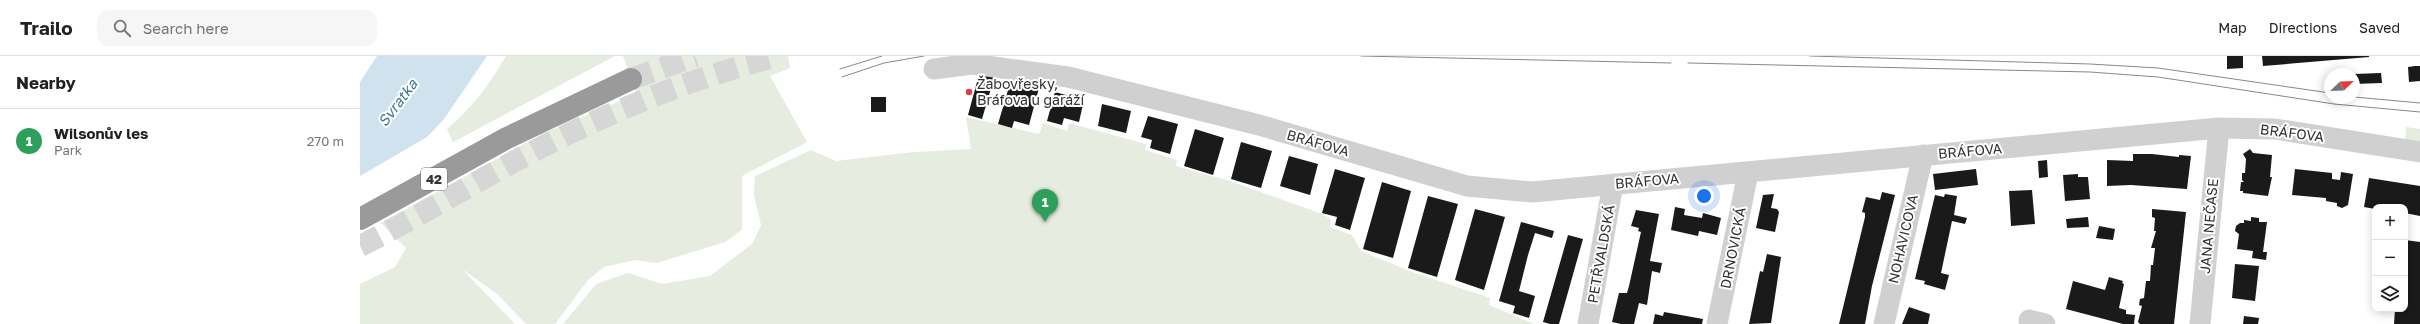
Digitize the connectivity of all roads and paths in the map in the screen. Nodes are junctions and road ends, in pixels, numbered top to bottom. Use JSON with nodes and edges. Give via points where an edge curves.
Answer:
{"nodes":[{"id":1,"x":934,"y":68,"type":"dead end"},
{"id":2,"x":631,"y":79,"type":"tunnel mouth"},
{"id":3,"x":2219,"y":128,"type":"junction"},
{"id":4,"x":2420,"y":152,"type":"edge"},
{"id":5,"x":1923,"y":155,"type":"junction"},
{"id":6,"x":1748,"y":173,"type":"junction"},
{"id":7,"x":1613,"y":184,"type":"junction"},
{"id":8,"x":360,"y":218,"type":"edge"},
{"id":9,"x":1588,"y":324,"type":"edge"},
{"id":10,"x":1717,"y":324,"type":"edge"},
{"id":11,"x":1884,"y":324,"type":"edge"},
{"id":12,"x":2200,"y":324,"type":"edge"}],
"edges":[{"from":1,"to":7,"type":"street","name":"BRÁFOVA","via":[[972,64],[1068,77],[1259,126],[1467,186],[1532,192]]},
{"from":2,"to":8,"type":"highway","number":"42","via":[[507,138]]},
{"from":3,"to":4,"type":"street","name":"BRÁFOVA","via":[[2275,129]]},
{"from":3,"to":5,"type":"street","name":"BRÁFOVA"},
{"from":3,"to":12,"type":"street","name":"JANA NEČASE"},
{"from":5,"to":6,"type":"street","name":"BRÁFOVA"},
{"from":5,"to":11,"type":"street","name":"NOHAVICOVA"},
{"from":6,"to":7,"type":"street","name":"BRÁFOVA"},
{"from":6,"to":10,"type":"street","name":"DRNOVICKÁ"},
{"from":7,"to":9,"type":"street","name":"PETŘVALDSKÁ"}]}
